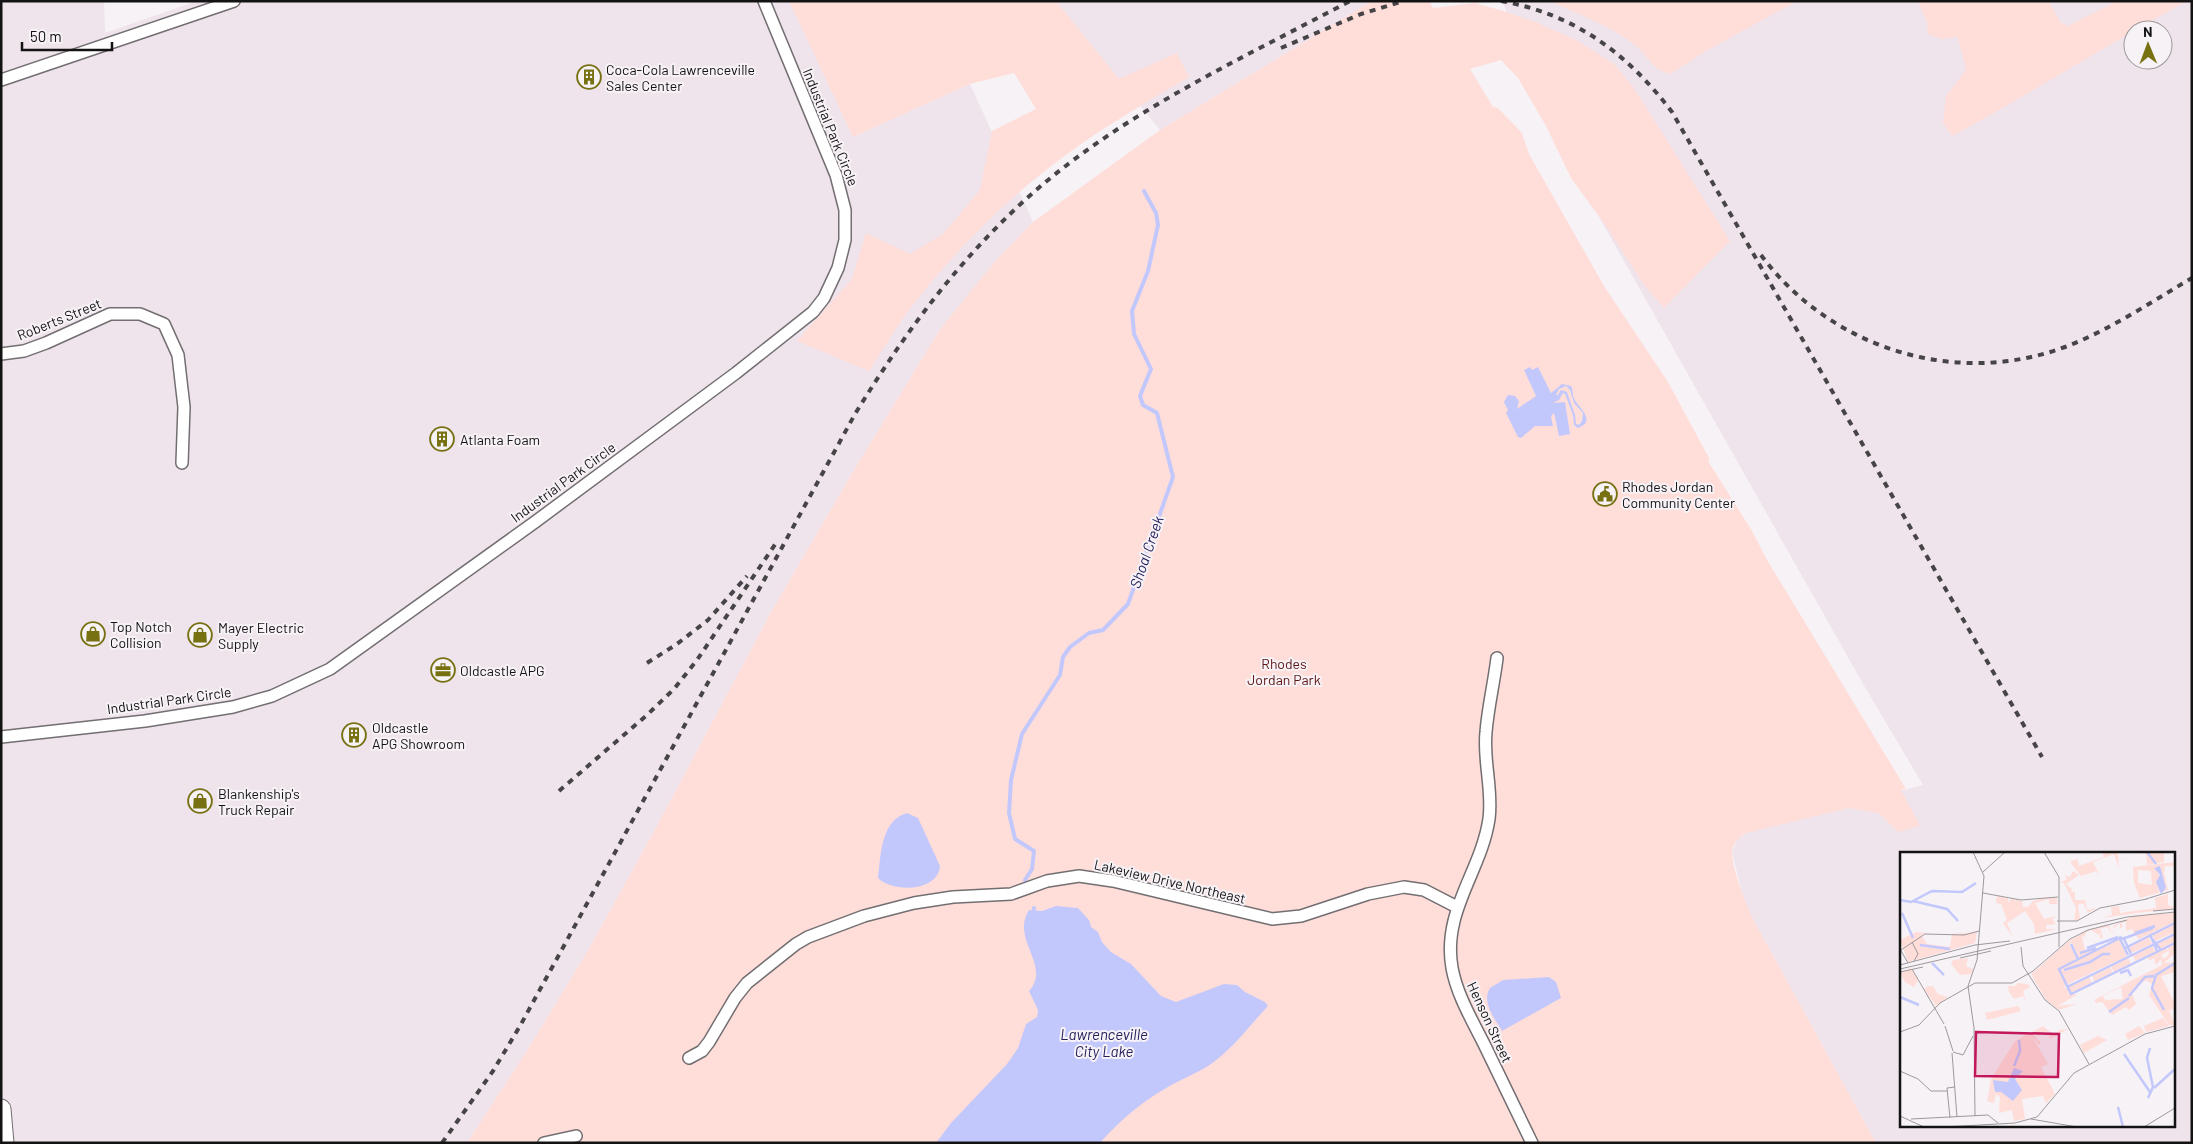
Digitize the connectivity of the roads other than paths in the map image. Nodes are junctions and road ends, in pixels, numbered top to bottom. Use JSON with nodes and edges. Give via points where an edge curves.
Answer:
{"nodes":[{"id":1,"x":234,"y":1,"type":"edge"},
{"id":2,"x":764,"y":1,"type":"edge"},
{"id":3,"x":1,"y":80,"type":"edge"},
{"id":4,"x":1,"y":354,"type":"edge"},
{"id":5,"x":182,"y":463,"type":"dead end"},
{"id":6,"x":1497,"y":658,"type":"dead end"},
{"id":7,"x":1,"y":736,"type":"edge"},
{"id":8,"x":1457,"y":907,"type":"junction"},
{"id":9,"x":690,"y":1058,"type":"dead end"},
{"id":10,"x":1,"y":1109,"type":"edge"},
{"id":11,"x":576,"y":1136,"type":"dead end"},
{"id":12,"x":4,"y":1143,"type":"edge"},
{"id":13,"x":544,"y":1143,"type":"edge"},
{"id":14,"x":1532,"y":1143,"type":"edge"}],
"edges":[{"from":1,"to":3,"type":"street"},
{"from":2,"to":7,"type":"street","name":"Industrial Park Circle","via":[[836,175],[845,210],[844,240],[838,268],[824,298],[813,312],[729,379],[330,669],[272,696],[214,711]]},
{"from":4,"to":5,"type":"street","name":"Roberts Street","via":[[24,351],[46,343],[110,314],[140,314],[164,324],[178,355],[184,406]]},
{"from":6,"to":8,"type":"street","name":"Henson Street","via":[[1486,734],[1490,792],[1488,820]]},
{"from":8,"to":9,"type":"street","name":"Lakeview Drive Northeast","via":[[1424,890],[1404,887],[1368,894],[1301,916],[1272,919],[1113,881],[1079,876],[1047,881],[1011,894],[914,903],[864,916],[796,944],[746,983],[709,1042]]},
{"from":8,"to":14,"type":"street","name":"Henson Street","via":[[1451,941],[1455,979]]},
{"from":10,"to":12,"type":"highway"},
{"from":11,"to":13,"type":"street"}]}
